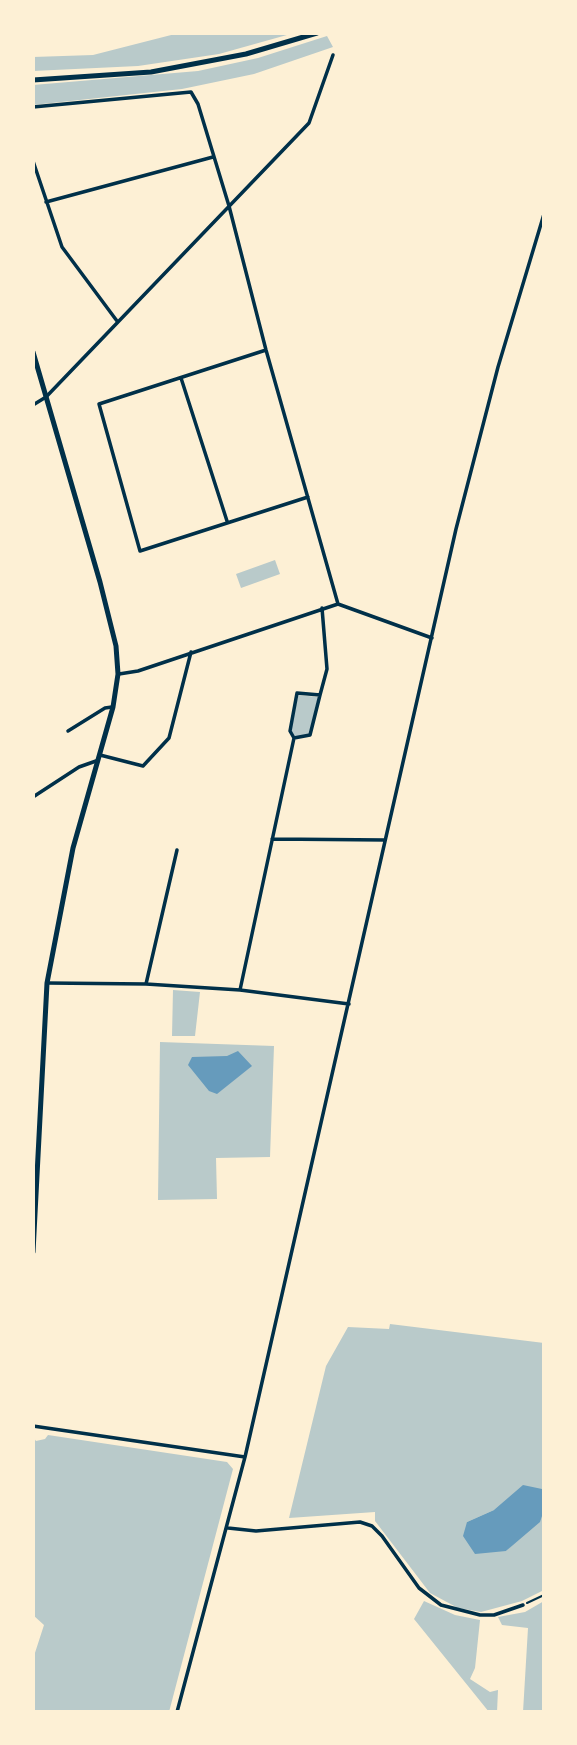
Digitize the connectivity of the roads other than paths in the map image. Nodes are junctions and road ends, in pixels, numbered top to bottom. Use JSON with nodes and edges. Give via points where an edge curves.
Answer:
{"nodes":[{"id":1,"x":317,"y":33,"type":"edge"},
{"id":2,"x":333,"y":55,"type":"dead end"},
{"id":3,"x":33,"y":80,"type":"edge"},
{"id":4,"x":33,"y":107,"type":"edge"},
{"id":5,"x":213,"y":157,"type":"junction"},
{"id":6,"x":33,"y":161,"type":"edge"},
{"id":7,"x":46,"y":202,"type":"junction"},
{"id":8,"x":229,"y":206,"type":"junction"},
{"id":9,"x":544,"y":214,"type":"edge"},
{"id":10,"x":117,"y":321,"type":"junction"},
{"id":11,"x":266,"y":350,"type":"junction"},
{"id":12,"x":33,"y":352,"type":"edge"},
{"id":13,"x":181,"y":378,"type":"junction"},
{"id":14,"x":46,"y":397,"type":"junction"},
{"id":15,"x":33,"y":405,"type":"edge"},
{"id":16,"x":309,"y":497,"type":"junction"},
{"id":17,"x":227,"y":521,"type":"junction"},
{"id":18,"x":338,"y":604,"type":"junction"},
{"id":19,"x":322,"y":608,"type":"junction"},
{"id":20,"x":432,"y":638,"type":"junction"},
{"id":21,"x":191,"y":652,"type":"junction"},
{"id":22,"x":118,"y":674,"type":"junction"},
{"id":23,"x":320,"y":695,"type":"junction"},
{"id":24,"x":113,"y":707,"type":"junction"},
{"id":25,"x":68,"y":731,"type":"dead end"},
{"id":26,"x":294,"y":738,"type":"junction"},
{"id":27,"x":99,"y":757,"type":"junction"},
{"id":28,"x":33,"y":797,"type":"edge"},
{"id":29,"x":272,"y":839,"type":"junction"},
{"id":30,"x":385,"y":840,"type":"junction"},
{"id":31,"x":177,"y":850,"type":"dead end"},
{"id":32,"x":47,"y":983,"type":"junction"},
{"id":33,"x":146,"y":984,"type":"junction"},
{"id":34,"x":240,"y":990,"type":"junction"},
{"id":35,"x":349,"y":1004,"type":"junction"},
{"id":36,"x":33,"y":1252,"type":"edge"},
{"id":37,"x":33,"y":1426,"type":"edge"},
{"id":38,"x":246,"y":1457,"type":"junction"},
{"id":39,"x":228,"y":1528,"type":"junction"},
{"id":40,"x":523,"y":1605,"type":"road end"},
{"id":41,"x":177,"y":1712,"type":"edge"}],
"edges":[{"from":1,"to":3,"type":"street","via":[[246,54],[151,72]]},
{"from":2,"to":8,"type":"street","via":[[309,123]]},
{"from":4,"to":5,"type":"street","via":[[191,92]]},
{"from":5,"to":7,"type":"street"},
{"from":5,"to":8,"type":"street"},
{"from":6,"to":7,"type":"street"},
{"from":7,"to":10,"type":"street","via":[[62,247]]},
{"from":8,"to":10,"type":"street"},
{"from":8,"to":11,"type":"street"},
{"from":9,"to":20,"type":"street","via":[[498,368]]},
{"from":10,"to":14,"type":"street"},
{"from":11,"to":13,"type":"street"},
{"from":11,"to":16,"type":"street"},
{"from":12,"to":14,"type":"street"},
{"from":13,"to":17,"type":"street"},
{"from":13,"to":17,"type":"street","via":[[99,404],[140,551]]},
{"from":14,"to":15,"type":"street"},
{"from":14,"to":22,"type":"street","via":[[100,582]]},
{"from":16,"to":17,"type":"street"},
{"from":16,"to":18,"type":"street"},
{"from":18,"to":19,"type":"street"},
{"from":18,"to":20,"type":"street"},
{"from":19,"to":21,"type":"street"},
{"from":19,"to":23,"type":"street","via":[[327,669]]},
{"from":20,"to":30,"type":"street"},
{"from":21,"to":22,"type":"street"},
{"from":21,"to":27,"type":"street","via":[[169,738],[143,766]]},
{"from":22,"to":24,"type":"street"},
{"from":23,"to":26,"type":"street","via":[[310,735]]},
{"from":23,"to":26,"type":"street","via":[[297,693],[290,732]]},
{"from":24,"to":25,"type":"street"},
{"from":24,"to":27,"type":"street"},
{"from":26,"to":29,"type":"street"},
{"from":27,"to":28,"type":"street"},
{"from":27,"to":32,"type":"street","via":[[74,848]]},
{"from":29,"to":30,"type":"street"},
{"from":29,"to":34,"type":"street"},
{"from":30,"to":35,"type":"street"},
{"from":31,"to":33,"type":"street"},
{"from":32,"to":33,"type":"street"},
{"from":32,"to":36,"type":"street"},
{"from":33,"to":34,"type":"street"},
{"from":34,"to":35,"type":"street"},
{"from":35,"to":38,"type":"street"},
{"from":37,"to":38,"type":"street"},
{"from":38,"to":39,"type":"street"},
{"from":39,"to":40,"type":"street","via":[[256,1531],[360,1522],[382,1536],[418,1588],[441,1605],[480,1615]]},
{"from":39,"to":41,"type":"street"}]}
